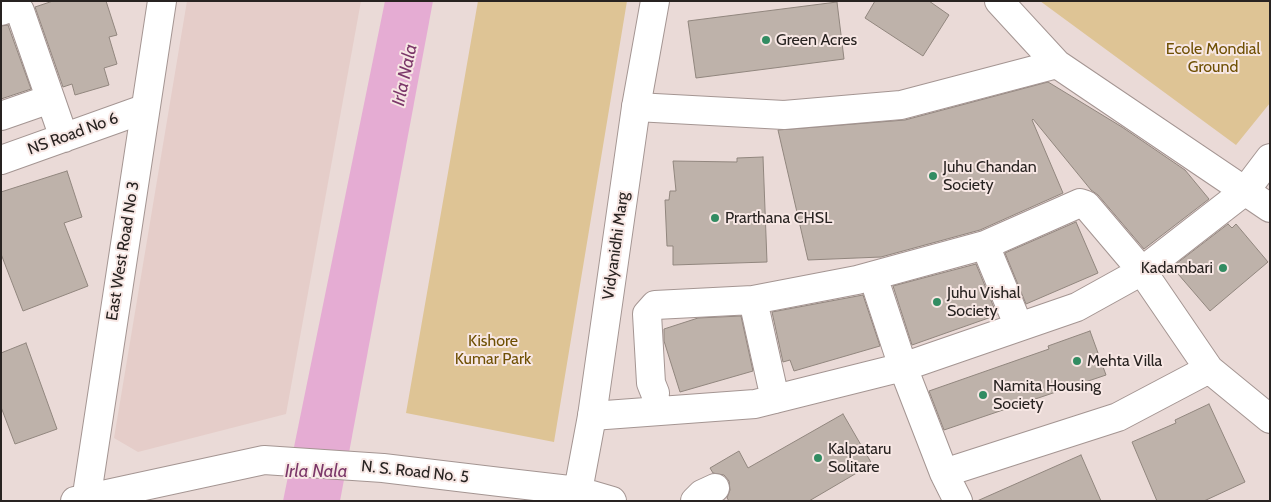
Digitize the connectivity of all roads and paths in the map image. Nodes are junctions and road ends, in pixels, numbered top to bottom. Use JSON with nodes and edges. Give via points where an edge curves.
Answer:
{"nodes":[{"id":1,"x":162,"y":1,"type":"edge"},
{"id":2,"x":655,"y":1,"type":"edge"},
{"id":3,"x":999,"y":1,"type":"edge"},
{"id":4,"x":1,"y":11,"type":"edge"},
{"id":5,"x":1057,"y":64,"type":"junction"},
{"id":6,"x":50,"y":99,"type":"junction"},
{"id":7,"x":636,"y":107,"type":"junction"},
{"id":8,"x":144,"y":109,"type":"junction"},
{"id":9,"x":1,"y":116,"type":"edge"},
{"id":10,"x":64,"y":138,"type":"junction"},
{"id":11,"x":3,"y":155,"type":"edge"},
{"id":12,"x":1270,"y":158,"type":"edge"},
{"id":13,"x":1245,"y":191,"type":"junction"},
{"id":14,"x":1270,"y":208,"type":"edge"},
{"id":15,"x":985,"y":244,"type":"junction"},
{"id":16,"x":1142,"y":271,"type":"junction"},
{"id":17,"x":873,"y":276,"type":"junction"},
{"id":18,"x":757,"y":299,"type":"junction"},
{"id":19,"x":1019,"y":327,"type":"junction"},
{"id":20,"x":903,"y":367,"type":"junction"},
{"id":21,"x":1209,"y":369,"type":"junction"},
{"id":22,"x":655,"y":393,"type":"dead end"},
{"id":23,"x":792,"y":400,"type":"junction"},
{"id":24,"x":592,"y":416,"type":"junction"},
{"id":25,"x":1270,"y":419,"type":"edge"},
{"id":26,"x":944,"y":473,"type":"junction"},
{"id":27,"x":582,"y":498,"type":"edge"},
{"id":28,"x":82,"y":499,"type":"edge"},
{"id":29,"x":612,"y":501,"type":"edge"},
{"id":30,"x":958,"y":501,"type":"edge"}],
"edges":[{"from":1,"to":8,"type":"street","name":"East West Road No 3"},
{"from":2,"to":7,"type":"street","name":"Vidyanidhi Marg"},
{"from":3,"to":5,"type":"street"},
{"from":4,"to":6,"type":"street","via":[[13,7],[20,11]]},
{"from":5,"to":7,"type":"street","via":[[902,106],[784,115]]},
{"from":5,"to":13,"type":"street"},
{"from":6,"to":9,"type":"street"},
{"from":6,"to":10,"type":"street"},
{"from":7,"to":24,"type":"street","name":"Vidyanidhi Marg"},
{"from":8,"to":10,"type":"street","name":"NS Road No 6"},
{"from":8,"to":28,"type":"street","name":"East West Road No 3"},
{"from":10,"to":11,"type":"street","name":"NS Road No 6"},
{"from":12,"to":13,"type":"street"},
{"from":13,"to":14,"type":"street"},
{"from":13,"to":16,"type":"street"},
{"from":15,"to":16,"type":"street","via":[[1080,203]]},
{"from":15,"to":17,"type":"street"},
{"from":15,"to":19,"type":"street"},
{"from":16,"to":19,"type":"street","via":[[1077,307]]},
{"from":16,"to":21,"type":"street"},
{"from":17,"to":18,"type":"street"},
{"from":17,"to":20,"type":"street"},
{"from":18,"to":22,"type":"street","via":[[660,304],[650,308],[647,314]]},
{"from":18,"to":23,"type":"street"},
{"from":19,"to":20,"type":"street"},
{"from":20,"to":23,"type":"street"},
{"from":20,"to":26,"type":"street"},
{"from":21,"to":25,"type":"street"},
{"from":21,"to":26,"type":"street","via":[[1118,417]]},
{"from":23,"to":24,"type":"street"},
{"from":24,"to":27,"type":"street","name":"Vidyanidhi Marg"},
{"from":26,"to":30,"type":"street"},
{"from":27,"to":28,"type":"street","name":"N. S. Road No. 5","via":[[383,468],[264,460]]},
{"from":27,"to":29,"type":"street","name":"N. S. Road No. 5"}]}
